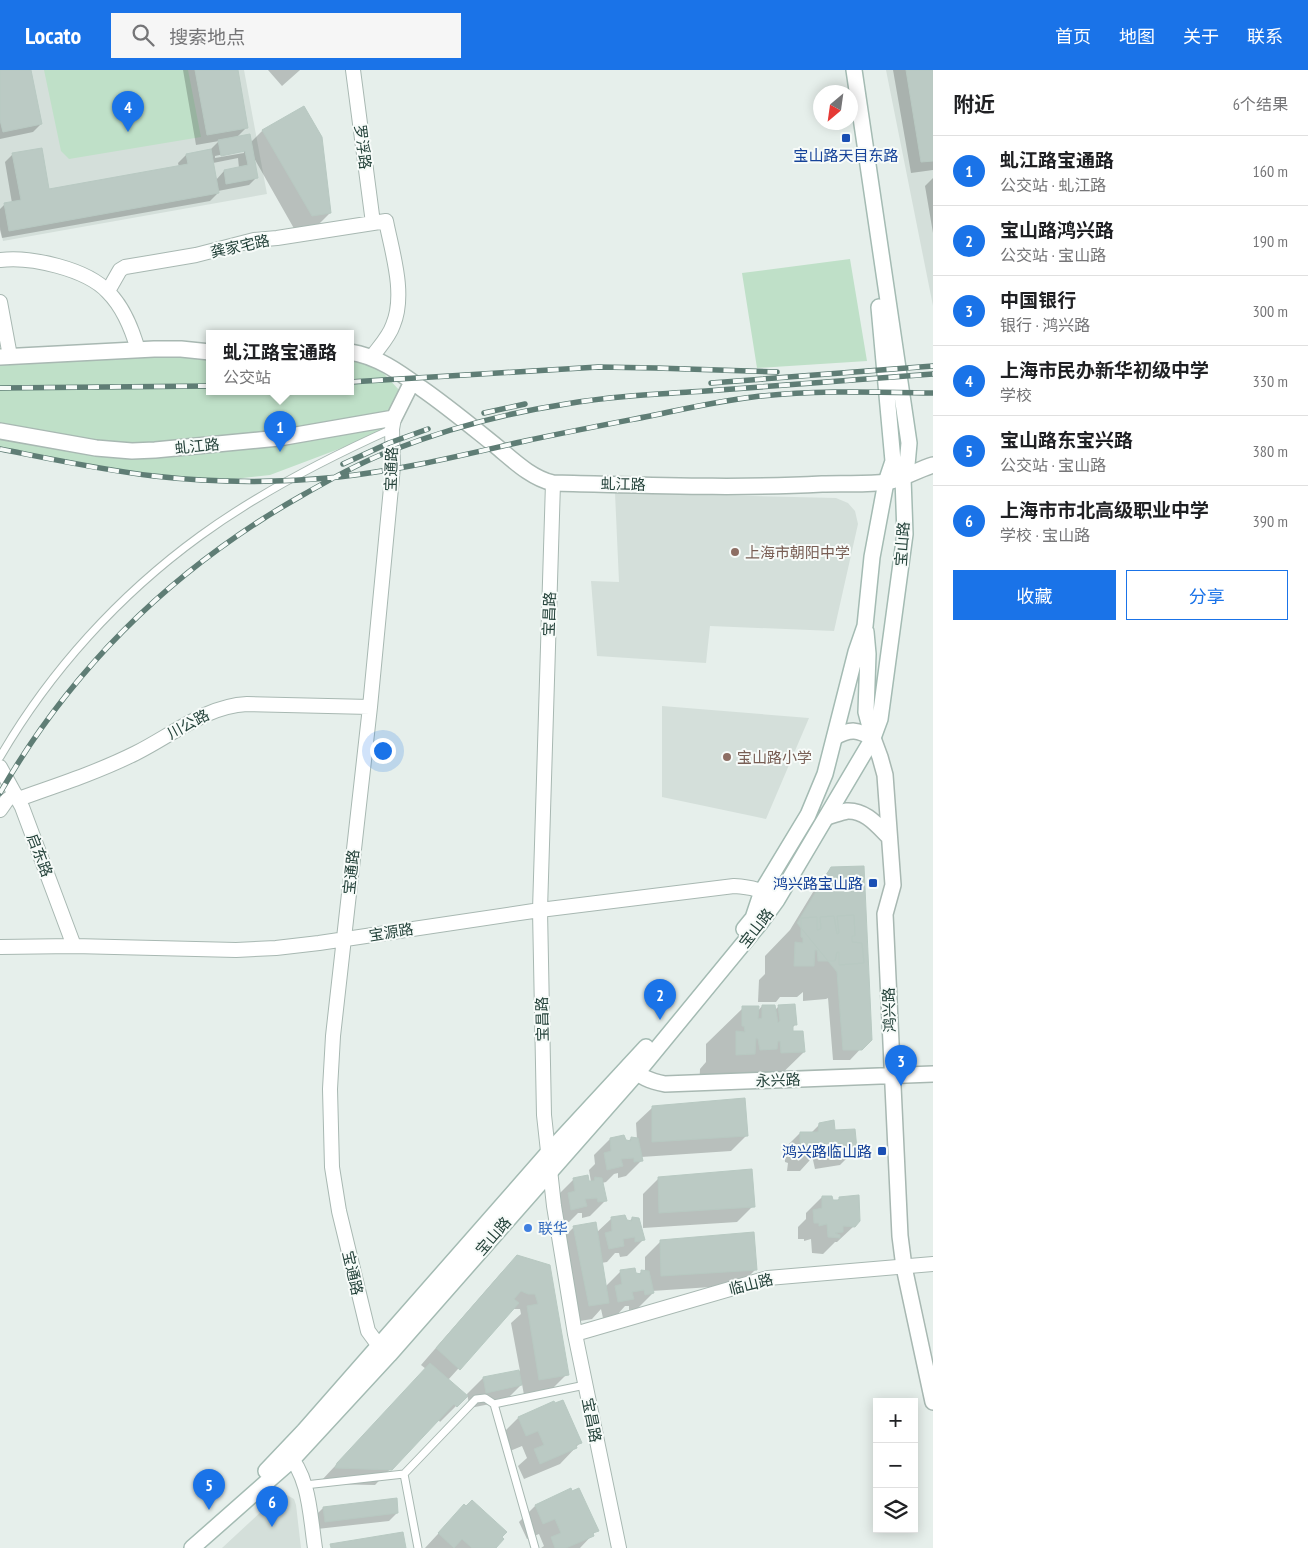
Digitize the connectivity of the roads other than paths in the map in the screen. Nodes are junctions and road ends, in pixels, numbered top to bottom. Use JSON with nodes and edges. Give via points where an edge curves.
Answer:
{"nodes":[{"id":1,"x":353,"y":70,"type":"edge"},
{"id":2,"x":844,"y":70,"type":"edge"},
{"id":3,"x":854,"y":70,"type":"edge"},
{"id":4,"x":847,"y":85,"type":"edge"},
{"id":5,"x":853,"y":130,"type":"edge"},
{"id":6,"x":379,"y":222,"type":"junction"},
{"id":7,"x":0,"y":260,"type":"edge"},
{"id":8,"x":108,"y":291,"type":"junction"},
{"id":9,"x":0,"y":302,"type":"edge"},
{"id":10,"x":138,"y":350,"type":"junction"},
{"id":11,"x":206,"y":352,"type":"edge"},
{"id":12,"x":354,"y":353,"type":"edge"},
{"id":13,"x":5,"y":356,"type":"edge"},
{"id":14,"x":372,"y":357,"type":"junction"},
{"id":15,"x":412,"y":382,"type":"junction"},
{"id":16,"x":393,"y":424,"type":"junction"},
{"id":17,"x":0,"y":431,"type":"edge"},
{"id":18,"x":933,"y":465,"type":"edge"},
{"id":19,"x":903,"y":478,"type":"junction"},
{"id":20,"x":886,"y":482,"type":"junction"},
{"id":21,"x":553,"y":483,"type":"junction"},
{"id":22,"x":865,"y":626,"type":"junction"},
{"id":23,"x":370,"y":707,"type":"junction"},
{"id":24,"x":835,"y":736,"type":"junction"},
{"id":25,"x":873,"y":738,"type":"junction"},
{"id":26,"x":0,"y":757,"type":"edge"},
{"id":27,"x":0,"y":767,"type":"edge"},
{"id":28,"x":16,"y":796,"type":"junction"},
{"id":29,"x":0,"y":810,"type":"edge"},
{"id":30,"x":827,"y":817,"type":"junction"},
{"id":31,"x":888,"y":836,"type":"junction"},
{"id":32,"x":762,"y":891,"type":"junction"},
{"id":33,"x":777,"y":900,"type":"junction"},
{"id":34,"x":540,"y":910,"type":"junction"},
{"id":35,"x":343,"y":940,"type":"junction"},
{"id":36,"x":74,"y":946,"type":"junction"},
{"id":37,"x":0,"y":948,"type":"edge"},
{"id":38,"x":633,"y":1069,"type":"junction"},
{"id":39,"x":933,"y":1074,"type":"edge"},
{"id":40,"x":892,"y":1076,"type":"junction"},
{"id":41,"x":548,"y":1153,"type":"junction"},
{"id":42,"x":550,"y":1171,"type":"junction"},
{"id":43,"x":933,"y":1264,"type":"edge"},
{"id":44,"x":904,"y":1267,"type":"junction"},
{"id":45,"x":576,"y":1334,"type":"junction"},
{"id":46,"x":384,"y":1351,"type":"junction"},
{"id":47,"x":585,"y":1385,"type":"junction"},
{"id":48,"x":933,"y":1402,"type":"edge"},
{"id":49,"x":494,"y":1404,"type":"junction"},
{"id":50,"x":289,"y":1455,"type":"junction"},
{"id":51,"x":404,"y":1474,"type":"junction"},
{"id":52,"x":305,"y":1485,"type":"junction"},
{"id":53,"x":180,"y":1548,"type":"edge"},
{"id":54,"x":192,"y":1548,"type":"edge"},
{"id":55,"x":315,"y":1548,"type":"edge"},
{"id":56,"x":418,"y":1548,"type":"edge"},
{"id":57,"x":535,"y":1548,"type":"edge"},
{"id":58,"x":619,"y":1548,"type":"edge"}],
"edges":[{"from":1,"to":6,"type":"street","name":"罗浮路"},
{"from":2,"to":4,"type":"main road"},
{"from":3,"to":19,"type":"main road","name":"宝山路","via":[[909,443]]},
{"from":5,"to":20,"type":"main road","name":"宝山路","via":[[873,243],[893,462]]},
{"from":6,"to":8,"type":"street","name":"龚家宅路","via":[[254,240],[196,255],[125,267]]},
{"from":6,"to":14,"type":"street","name":"罗浮路","via":[[398,286],[398,310],[393,326]]},
{"from":7,"to":8,"type":"street","via":[[33,261],[62,268]]},
{"from":8,"to":10,"type":"street","via":[[126,317]]},
{"from":9,"to":13,"type":"street"},
{"from":10,"to":11,"type":"main road"},
{"from":10,"to":13,"type":"main road"},
{"from":12,"to":14,"type":"main road","name":"虬江路"},
{"from":14,"to":15,"type":"main road","name":"虬江路"},
{"from":15,"to":16,"type":"main road","name":"宝通路"},
{"from":15,"to":21,"type":"main road","name":"虬江路","via":[[528,472]]},
{"from":16,"to":17,"type":"main road","name":"虬江路","via":[[132,451]]},
{"from":16,"to":23,"type":"street","name":"宝通路","via":[[393,467]]},
{"from":16,"to":26,"type":"lane","via":[[272,490],[171,558],[65,662]]},
{"from":18,"to":19,"type":"main road","name":"虬江路"},
{"from":19,"to":20,"type":"main road","name":"虬江路"},
{"from":19,"to":25,"type":"main road","name":"宝山路","via":[[905,534],[880,719]]},
{"from":20,"to":21,"type":"main road","name":"虬江路","via":[[782,486]]},
{"from":20,"to":22,"type":"main road","name":"宝山路","via":[[872,557]]},
{"from":21,"to":34,"type":"street","name":"宝昌路"},
{"from":22,"to":24,"type":"main road","name":"宝山路"},
{"from":22,"to":25,"type":"main road","name":"鸿兴路","via":[[868,654],[866,712]]},
{"from":23,"to":28,"type":"street","name":"川公路","via":[[227,706],[205,714],[105,767],[74,780]]},
{"from":23,"to":35,"type":"street","name":"宝通路"},
{"from":24,"to":25,"type":"main road","via":[[846,731],[860,731]]},
{"from":24,"to":32,"type":"main road","name":"宝山路","via":[[825,774],[808,815]]},
{"from":25,"to":30,"type":"main road","name":"宝山路"},
{"from":25,"to":31,"type":"main road","name":"鸿兴路","via":[[885,775]]},
{"from":27,"to":28,"type":"street","name":"启东路"},
{"from":28,"to":29,"type":"street","via":[[7,800]]},
{"from":28,"to":36,"type":"street","name":"启东路"},
{"from":30,"to":31,"type":"main road","via":[[847,811],[862,814]]},
{"from":30,"to":33,"type":"main road","name":"宝山路"},
{"from":31,"to":40,"type":"main road","name":"鸿兴路","via":[[892,885],[885,914]]},
{"from":32,"to":33,"type":"street","name":"宝源路"},
{"from":32,"to":34,"type":"street","name":"宝源路","via":[[734,886]]},
{"from":32,"to":38,"type":"main road","name":"宝山路","via":[[753,918]]},
{"from":33,"to":38,"type":"main road","name":"宝山路"},
{"from":34,"to":35,"type":"street","name":"宝源路"},
{"from":34,"to":41,"type":"street","name":"宝昌路","via":[[544,1115]]},
{"from":35,"to":36,"type":"street","name":"宝源路","via":[[250,949]]},
{"from":35,"to":46,"type":"street","name":"宝通路","via":[[331,1062],[332,1168],[364,1318],[368,1331]]},
{"from":36,"to":37,"type":"street","name":"宝源路"},
{"from":38,"to":40,"type":"main road","name":"永兴路","via":[[651,1081],[665,1084]]},
{"from":38,"to":41,"type":"main road","name":"宝山路"},
{"from":38,"to":42,"type":"main road","name":"宝山路"},
{"from":39,"to":40,"type":"main road","name":"永兴路"},
{"from":40,"to":44,"type":"main road","name":"鸿兴路"},
{"from":41,"to":42,"type":"street","name":"宝昌路"},
{"from":41,"to":46,"type":"main road","name":"宝山路"},
{"from":42,"to":45,"type":"street","name":"宝昌路"},
{"from":42,"to":46,"type":"main road","name":"宝山路"},
{"from":43,"to":44,"type":"street","name":"临山路"},
{"from":44,"to":45,"type":"street","name":"临山路","via":[[768,1278]]},
{"from":44,"to":48,"type":"main road","name":"鸿兴路"},
{"from":45,"to":47,"type":"street","name":"宝昌路"},
{"from":46,"to":50,"type":"main road","name":"宝山路"},
{"from":47,"to":49,"type":"lane"},
{"from":47,"to":58,"type":"street","name":"宝昌路"},
{"from":49,"to":51,"type":"lane","via":[[485,1398],[476,1399]]},
{"from":49,"to":57,"type":"lane"},
{"from":50,"to":52,"type":"street"},
{"from":50,"to":53,"type":"main road","name":"宝山路"},
{"from":50,"to":54,"type":"main road","name":"宝山路"},
{"from":51,"to":52,"type":"lane"},
{"from":51,"to":56,"type":"lane"},
{"from":52,"to":55,"type":"street"}]}
